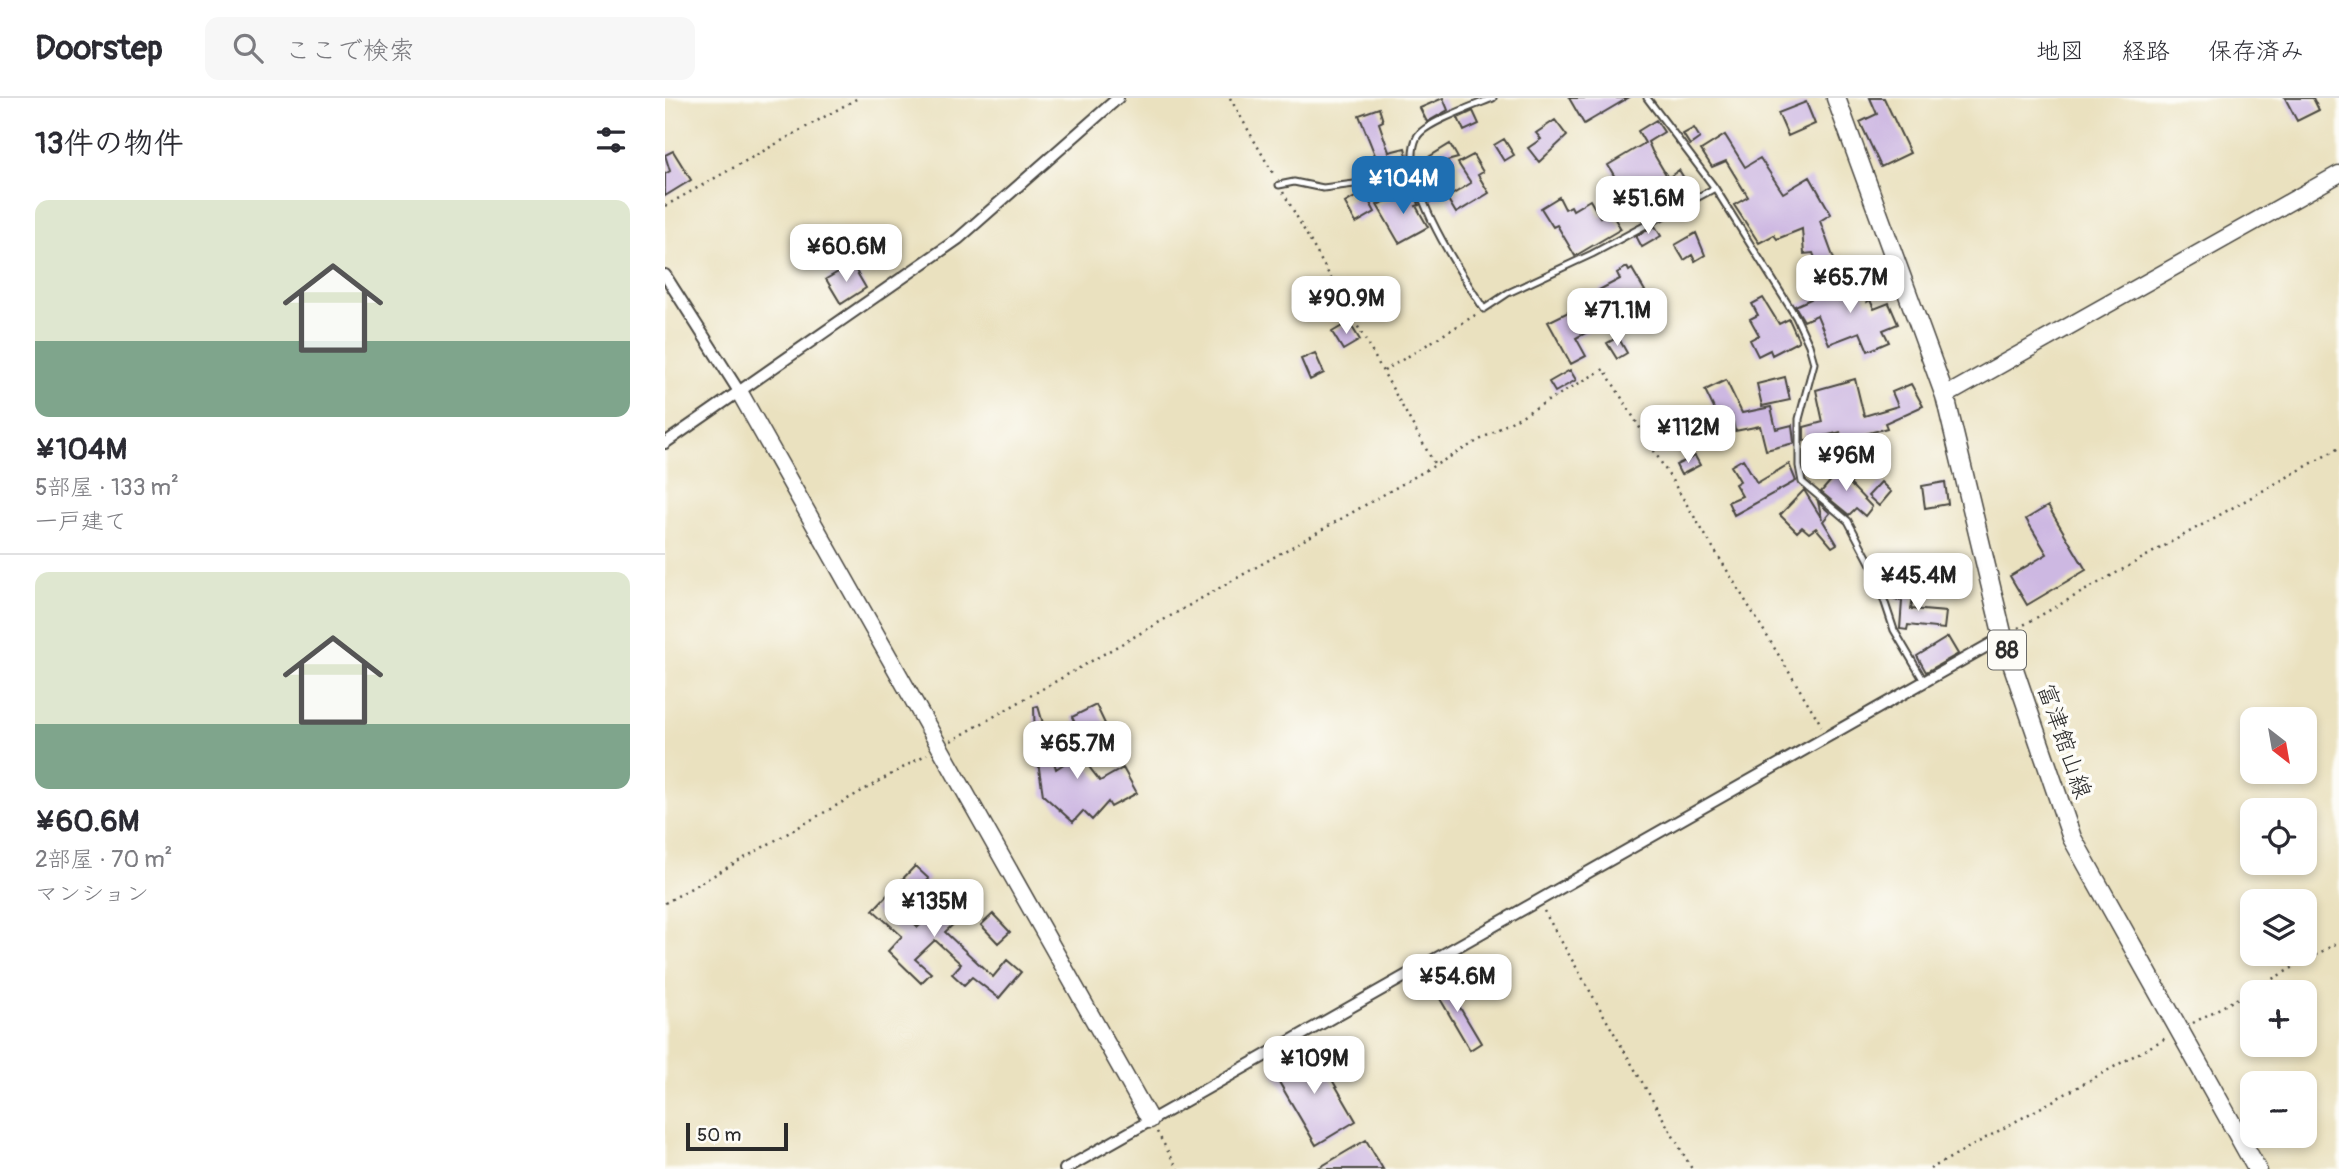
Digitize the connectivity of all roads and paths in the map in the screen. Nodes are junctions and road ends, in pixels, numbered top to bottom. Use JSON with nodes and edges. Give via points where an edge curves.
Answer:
{"nodes":[{"id":1,"x":858,"y":98,"type":"edge"},
{"id":2,"x":1118,"y":98,"type":"edge"},
{"id":3,"x":1230,"y":98,"type":"edge"},
{"id":4,"x":1493,"y":98,"type":"edge"},
{"id":5,"x":1647,"y":98,"type":"edge"},
{"id":6,"x":1836,"y":98,"type":"edge"},
{"id":7,"x":2339,"y":174,"type":"edge"},
{"id":8,"x":1417,"y":176,"type":"junction"},
{"id":9,"x":1279,"y":185,"type":"junction"},
{"id":10,"x":1715,"y":188,"type":"junction"},
{"id":11,"x":665,"y":206,"type":"edge"},
{"id":12,"x":665,"y":275,"type":"edge"},
{"id":13,"x":1484,"y":309,"type":"junction"},
{"id":14,"x":1384,"y":372,"type":"junction"},
{"id":15,"x":740,"y":393,"type":"junction"},
{"id":16,"x":1945,"y":396,"type":"junction"},
{"id":17,"x":665,"y":443,"type":"edge"},
{"id":18,"x":2339,"y":448,"type":"edge"},
{"id":19,"x":1436,"y":466,"type":"junction"},
{"id":20,"x":2003,"y":637,"type":"junction"},
{"id":21,"x":1924,"y":681,"type":"junction"},
{"id":22,"x":1828,"y":736,"type":"junction"},
{"id":23,"x":941,"y":747,"type":"junction"},
{"id":24,"x":1538,"y":900,"type":"junction"},
{"id":25,"x":665,"y":903,"type":"edge"},
{"id":26,"x":2339,"y":942,"type":"edge"},
{"id":27,"x":2179,"y":1031,"type":"junction"},
{"id":28,"x":1150,"y":1120,"type":"junction"},
{"id":29,"x":1065,"y":1169,"type":"edge"},
{"id":30,"x":1178,"y":1169,"type":"edge"},
{"id":31,"x":1692,"y":1169,"type":"edge"},
{"id":32,"x":1930,"y":1169,"type":"edge"},
{"id":33,"x":2257,"y":1169,"type":"edge"}],
"edges":[{"from":1,"to":11,"type":"path"},
{"from":2,"to":15,"type":"street","via":[[957,239]]},
{"from":3,"to":9,"type":"path"},
{"from":4,"to":8,"type":"lane","via":[[1417,135]]},
{"from":5,"to":10,"type":"lane"},
{"from":6,"to":16,"type":"main road","name":"富津館山線","number":"88"},
{"from":7,"to":16,"type":"street"},
{"from":8,"to":9,"type":"lane","via":[[1323,188],[1294,182]]},
{"from":8,"to":13,"type":"lane","via":[[1436,233]]},
{"from":9,"to":14,"type":"path"},
{"from":10,"to":13,"type":"lane"},
{"from":10,"to":21,"type":"lane","via":[[1809,345],[1814,363],[1799,419],[1803,482],[1848,521],[1874,570],[1894,630]]},
{"from":12,"to":15,"type":"street"},
{"from":13,"to":14,"type":"path"},
{"from":14,"to":19,"type":"path"},
{"from":15,"to":17,"type":"street"},
{"from":15,"to":23,"type":"street"},
{"from":16,"to":20,"type":"main road","name":"富津館山線","number":"88"},
{"from":18,"to":20,"type":"path"},
{"from":19,"to":22,"type":"path","via":[[1604,369]]},
{"from":19,"to":23,"type":"path"},
{"from":20,"to":21,"type":"street"},
{"from":20,"to":27,"type":"main road","name":"富津館山線","number":"88","via":[[2072,838]]},
{"from":21,"to":22,"type":"street"},
{"from":22,"to":24,"type":"street"},
{"from":23,"to":25,"type":"path"},
{"from":23,"to":28,"type":"street"},
{"from":24,"to":28,"type":"street"},
{"from":24,"to":31,"type":"path"},
{"from":26,"to":27,"type":"path"},
{"from":27,"to":32,"type":"path"},
{"from":27,"to":33,"type":"main road","name":"富津館山線","number":"88"},
{"from":28,"to":29,"type":"street"},
{"from":28,"to":30,"type":"path"}]}
